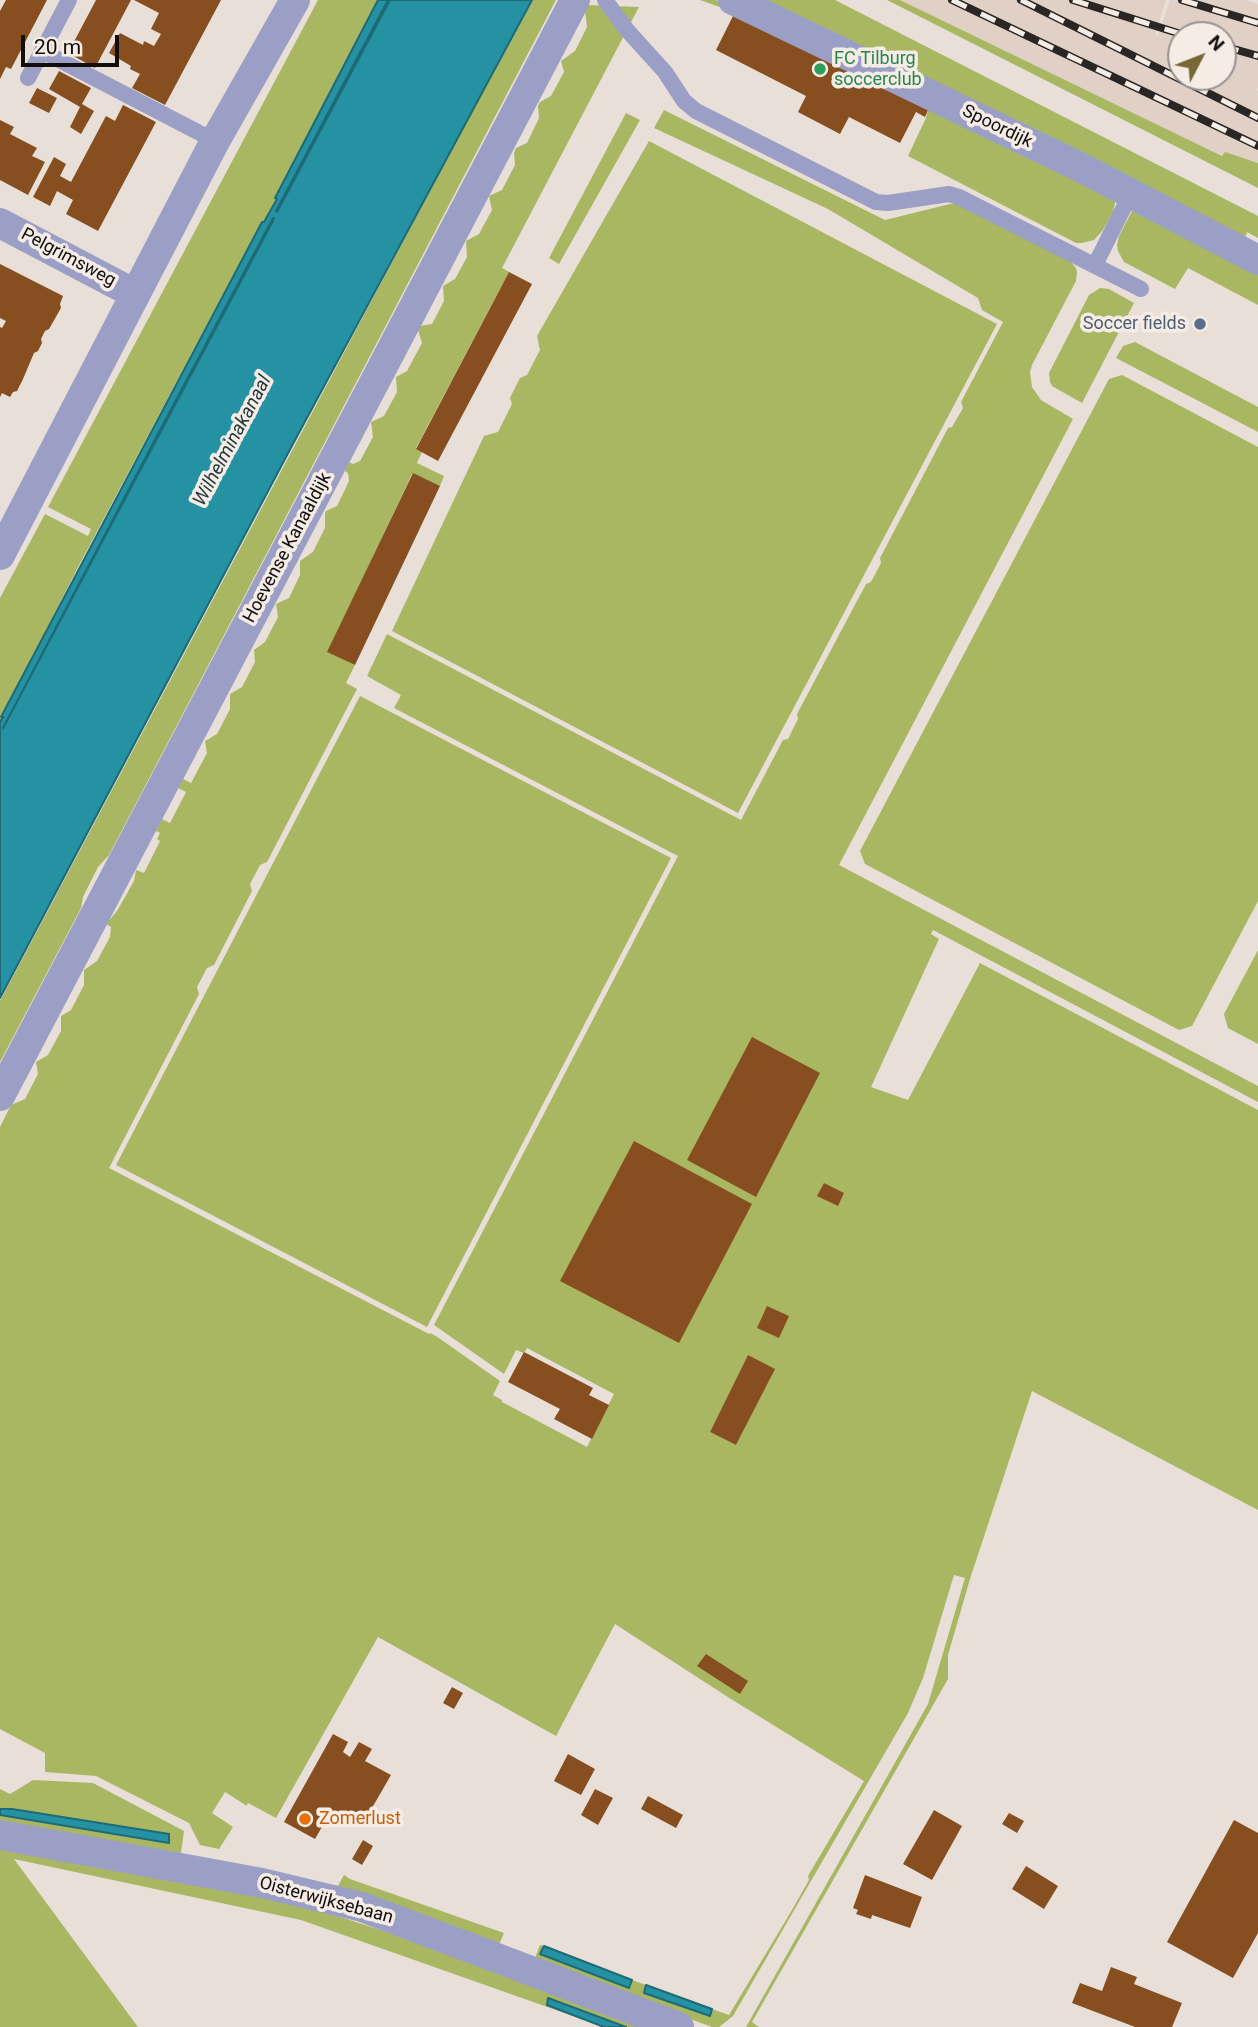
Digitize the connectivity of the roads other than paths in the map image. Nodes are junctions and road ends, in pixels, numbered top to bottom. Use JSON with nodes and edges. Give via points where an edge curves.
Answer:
{"nodes":[{"id":1,"x":69,"y":0,"type":"edge"},
{"id":2,"x":295,"y":0,"type":"edge"},
{"id":3,"x":575,"y":0,"type":"edge"},
{"id":4,"x":606,"y":0,"type":"edge"},
{"id":5,"x":733,"y":0,"type":"edge"},
{"id":6,"x":42,"y":51,"type":"junction"},
{"id":7,"x":28,"y":78,"type":"dead end"},
{"id":8,"x":215,"y":141,"type":"junction"},
{"id":9,"x":1128,"y":192,"type":"junction"},
{"id":10,"x":0,"y":223,"type":"edge"},
{"id":11,"x":1258,"y":260,"type":"edge"},
{"id":12,"x":1095,"y":265,"type":"junction"},
{"id":13,"x":1141,"y":289,"type":"dead end"},
{"id":14,"x":135,"y":294,"type":"junction"},
{"id":15,"x":0,"y":555,"type":"edge"},
{"id":16,"x":0,"y":1096,"type":"edge"},
{"id":17,"x":0,"y":1835,"type":"edge"},
{"id":18,"x":679,"y":2027,"type":"edge"}],
"edges":[{"from":1,"to":6,"type":"lane"},
{"from":2,"to":8,"type":"street"},
{"from":3,"to":16,"type":"street","name":"Hoevense Kanaaldijk"},
{"from":4,"to":12,"type":"lane","via":[[696,111],[876,202],[949,194]]},
{"from":5,"to":9,"type":"street","name":"Spoordijk"},
{"from":6,"to":7,"type":"lane"},
{"from":6,"to":8,"type":"lane"},
{"from":8,"to":14,"type":"street"},
{"from":9,"to":11,"type":"street","name":"Spoordijk"},
{"from":9,"to":12,"type":"lane"},
{"from":10,"to":14,"type":"street","name":"Pelgrimsweg"},
{"from":12,"to":13,"type":"lane"},
{"from":14,"to":15,"type":"street"},
{"from":17,"to":18,"type":"street","name":"Oisterwijksebaan","via":[[261,1882],[362,1907]]}]}
